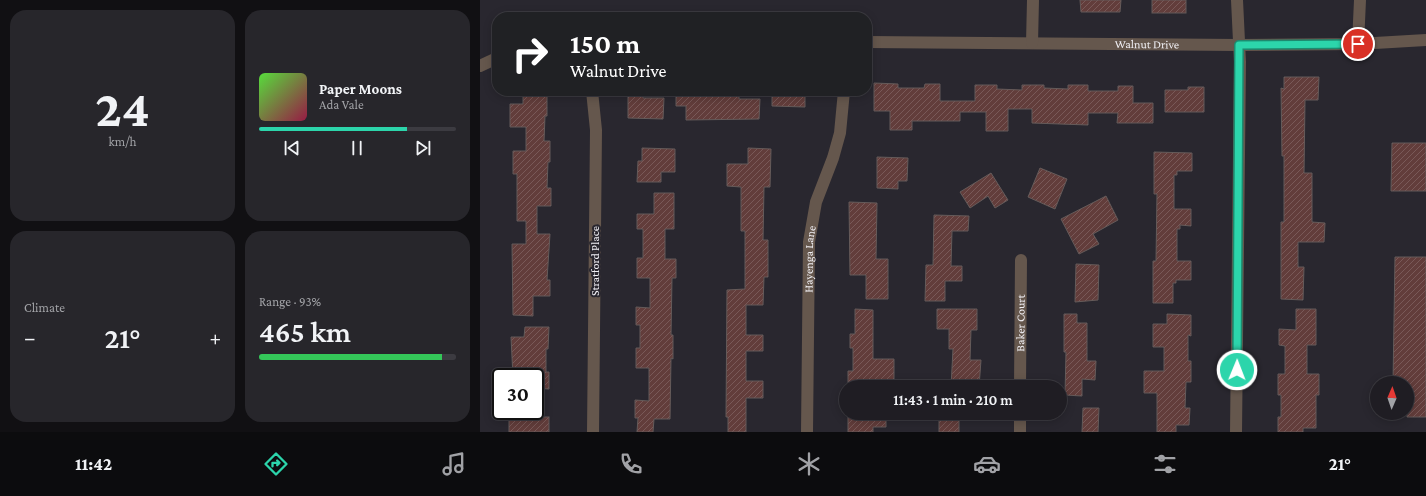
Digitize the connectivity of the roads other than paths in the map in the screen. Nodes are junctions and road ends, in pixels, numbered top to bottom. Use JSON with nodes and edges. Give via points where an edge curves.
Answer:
{"nodes":[{"id":1,"x":1033,"y":0,"type":"edge"},
{"id":2,"x":1237,"y":0,"type":"edge"},
{"id":3,"x":1360,"y":0,"type":"edge"},
{"id":4,"x":1426,"y":40,"type":"edge"},
{"id":5,"x":872,"y":42,"type":"edge"},
{"id":6,"x":1032,"y":43,"type":"junction"},
{"id":7,"x":1358,"y":44,"type":"junction"},
{"id":8,"x":1239,"y":45,"type":"junction"},
{"id":9,"x":492,"y":60,"type":"edge"},
{"id":10,"x":480,"y":66,"type":"edge"},
{"id":11,"x":593,"y":96,"type":"edge"},
{"id":12,"x":844,"y":96,"type":"edge"},
{"id":13,"x":1021,"y":260,"type":"dead end"},
{"id":14,"x":1020,"y":380,"type":"edge"},
{"id":15,"x":1020,"y":420,"type":"edge"},
{"id":16,"x":593,"y":432,"type":"edge"},
{"id":17,"x":807,"y":432,"type":"edge"},
{"id":18,"x":1020,"y":432,"type":"edge"},
{"id":19,"x":1236,"y":432,"type":"edge"}],
"edges":[{"from":1,"to":6,"type":"street"},
{"from":2,"to":8,"type":"street"},
{"from":3,"to":7,"type":"street"},
{"from":4,"to":7,"type":"street","name":"Walnut Drive"},
{"from":5,"to":6,"type":"street","name":"Walnut Drive"},
{"from":6,"to":8,"type":"street","name":"Walnut Drive"},
{"from":7,"to":8,"type":"street","name":"Walnut Drive"},
{"from":8,"to":19,"type":"street"},
{"from":9,"to":10,"type":"street"},
{"from":11,"to":16,"type":"street","name":"Stratford Place","via":[[596,130]]},
{"from":12,"to":17,"type":"street","name":"Hayenga Lane","via":[[840,133],[816,202],[809,242]]},
{"from":13,"to":14,"type":"street","name":"Baker Court"},
{"from":15,"to":18,"type":"street"}]}
